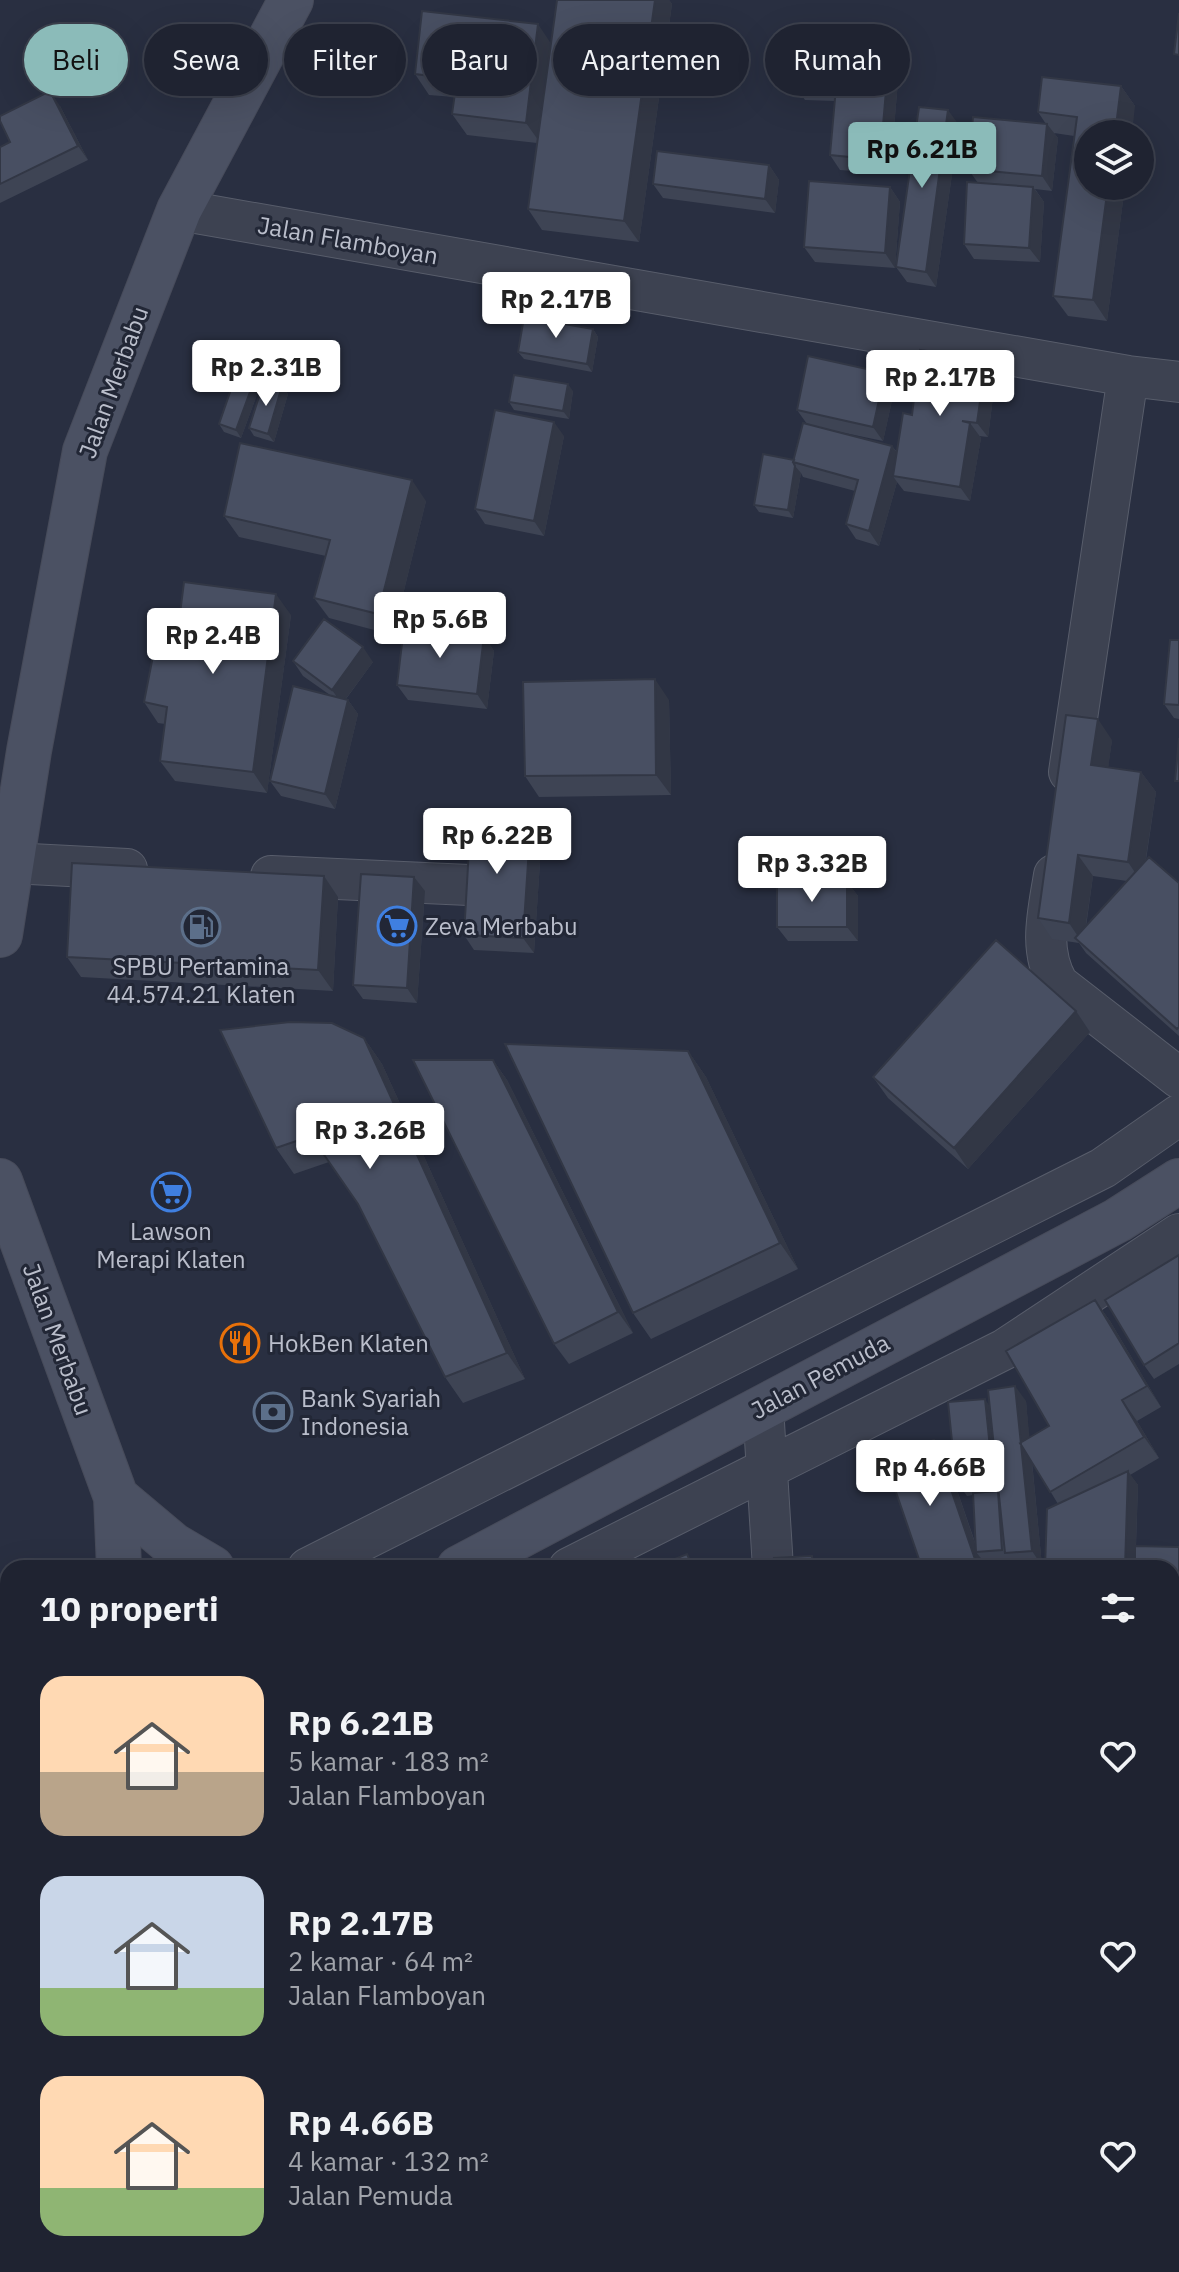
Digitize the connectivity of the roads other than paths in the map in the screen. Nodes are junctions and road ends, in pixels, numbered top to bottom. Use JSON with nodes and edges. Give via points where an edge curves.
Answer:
{"nodes":[{"id":1,"x":291,"y":0,"type":"edge"},
{"id":2,"x":179,"y":210,"type":"junction"},
{"id":3,"x":1128,"y":376,"type":"junction"},
{"id":4,"x":1179,"y":382,"type":"edge"},
{"id":5,"x":15,"y":757,"type":"edge"},
{"id":6,"x":11,"y":863,"type":"junction"},
{"id":7,"x":169,"y":871,"type":"edge"},
{"id":8,"x":232,"y":874,"type":"edge"},
{"id":9,"x":469,"y":885,"type":"edge"},
{"id":10,"x":0,"y":935,"type":"edge"},
{"id":11,"x":1179,"y":1078,"type":"edge"},
{"id":12,"x":1179,"y":1115,"type":"edge"},
{"id":13,"x":0,"y":1181,"type":"edge"},
{"id":14,"x":1179,"y":1181,"type":"edge"},
{"id":15,"x":1179,"y":1234,"type":"edge"},
{"id":16,"x":763,"y":1407,"type":"junction"},
{"id":17,"x":767,"y":1468,"type":"junction"},
{"id":18,"x":116,"y":1497,"type":"junction"},
{"id":19,"x":119,"y":1560,"type":"edge"},
{"id":20,"x":198,"y":1560,"type":"edge"},
{"id":21,"x":324,"y":1560,"type":"edge"},
{"id":22,"x":474,"y":1560,"type":"edge"},
{"id":23,"x":585,"y":1560,"type":"edge"},
{"id":24,"x":773,"y":1560,"type":"edge"}],
"edges":[{"from":1,"to":2,"type":"main road","name":"Jalan Merbabu"},
{"from":2,"to":3,"type":"street","name":"Jalan Flamboyan"},
{"from":2,"to":5,"type":"main road","name":"Jalan Merbabu","via":[[85,451]]},
{"from":3,"to":4,"type":"street","name":"Jalan Flamboyan"},
{"from":3,"to":11,"type":"street","via":[[1044,950],[1058,984]]},
{"from":5,"to":6,"type":"main road","name":"Jalan Merbabu"},
{"from":6,"to":7,"type":"street"},
{"from":6,"to":10,"type":"main road","name":"Jalan Merbabu"},
{"from":8,"to":9,"type":"street"},
{"from":12,"to":21,"type":"street","via":[[1103,1168]]},
{"from":13,"to":18,"type":"main road","name":"Jalan Merbabu"},
{"from":14,"to":16,"type":"main road","name":"Jalan Pemuda","via":[[1118,1220]]},
{"from":15,"to":17,"type":"street","via":[[1005,1349]]},
{"from":16,"to":17,"type":"street"},
{"from":16,"to":22,"type":"main road","name":"Jalan Pemuda"},
{"from":17,"to":23,"type":"street"},
{"from":17,"to":24,"type":"street"},
{"from":18,"to":19,"type":"main road"},
{"from":18,"to":20,"type":"main road"}]}
